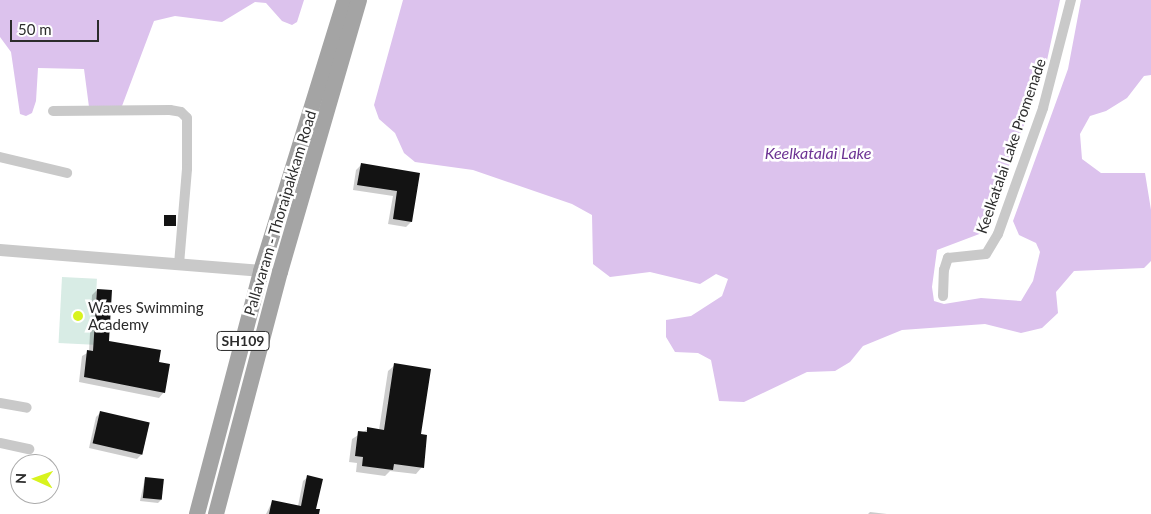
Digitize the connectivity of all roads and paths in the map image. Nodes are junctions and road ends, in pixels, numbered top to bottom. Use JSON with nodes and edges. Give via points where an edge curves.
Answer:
{"nodes":[{"id":1,"x":345,"y":0,"type":"edge"},
{"id":2,"x":359,"y":0,"type":"edge"},
{"id":3,"x":1071,"y":0,"type":"edge"},
{"id":4,"x":53,"y":111,"type":"dead end"},
{"id":5,"x":0,"y":157,"type":"edge"},
{"id":6,"x":67,"y":172,"type":"dead end"},
{"id":7,"x":0,"y":250,"type":"edge"},
{"id":8,"x":179,"y":264,"type":"junction"},
{"id":9,"x":261,"y":271,"type":"junction"},
{"id":10,"x":943,"y":296,"type":"dead end"},
{"id":11,"x":0,"y":403,"type":"edge"},
{"id":12,"x":27,"y":408,"type":"dead end"},
{"id":13,"x":0,"y":443,"type":"edge"},
{"id":14,"x":29,"y":448,"type":"dead end"},
{"id":15,"x":197,"y":514,"type":"edge"},
{"id":16,"x":216,"y":514,"type":"edge"}],
"edges":[{"from":1,"to":9,"type":"main road","name":"Pallavaram - Thoraipakkam Road","number":"SH109"},
{"from":2,"to":16,"type":"main road","name":"Pallavaram - Thoraipakkam Road","number":"SH109","via":[[280,272]]},
{"from":3,"to":10,"type":"street","name":"Keelkatalai Lake Promenade","via":[[1043,108],[998,234],[986,254],[948,258]]},
{"from":4,"to":8,"type":"street","via":[[170,110],[181,112],[187,118],[187,169]]},
{"from":5,"to":6,"type":"street"},
{"from":7,"to":8,"type":"street"},
{"from":8,"to":9,"type":"street"},
{"from":9,"to":15,"type":"main road","name":"Pallavaram - Thoraipakkam Road","number":"SH109"},
{"from":11,"to":12,"type":"street"},
{"from":13,"to":14,"type":"street"}]}
